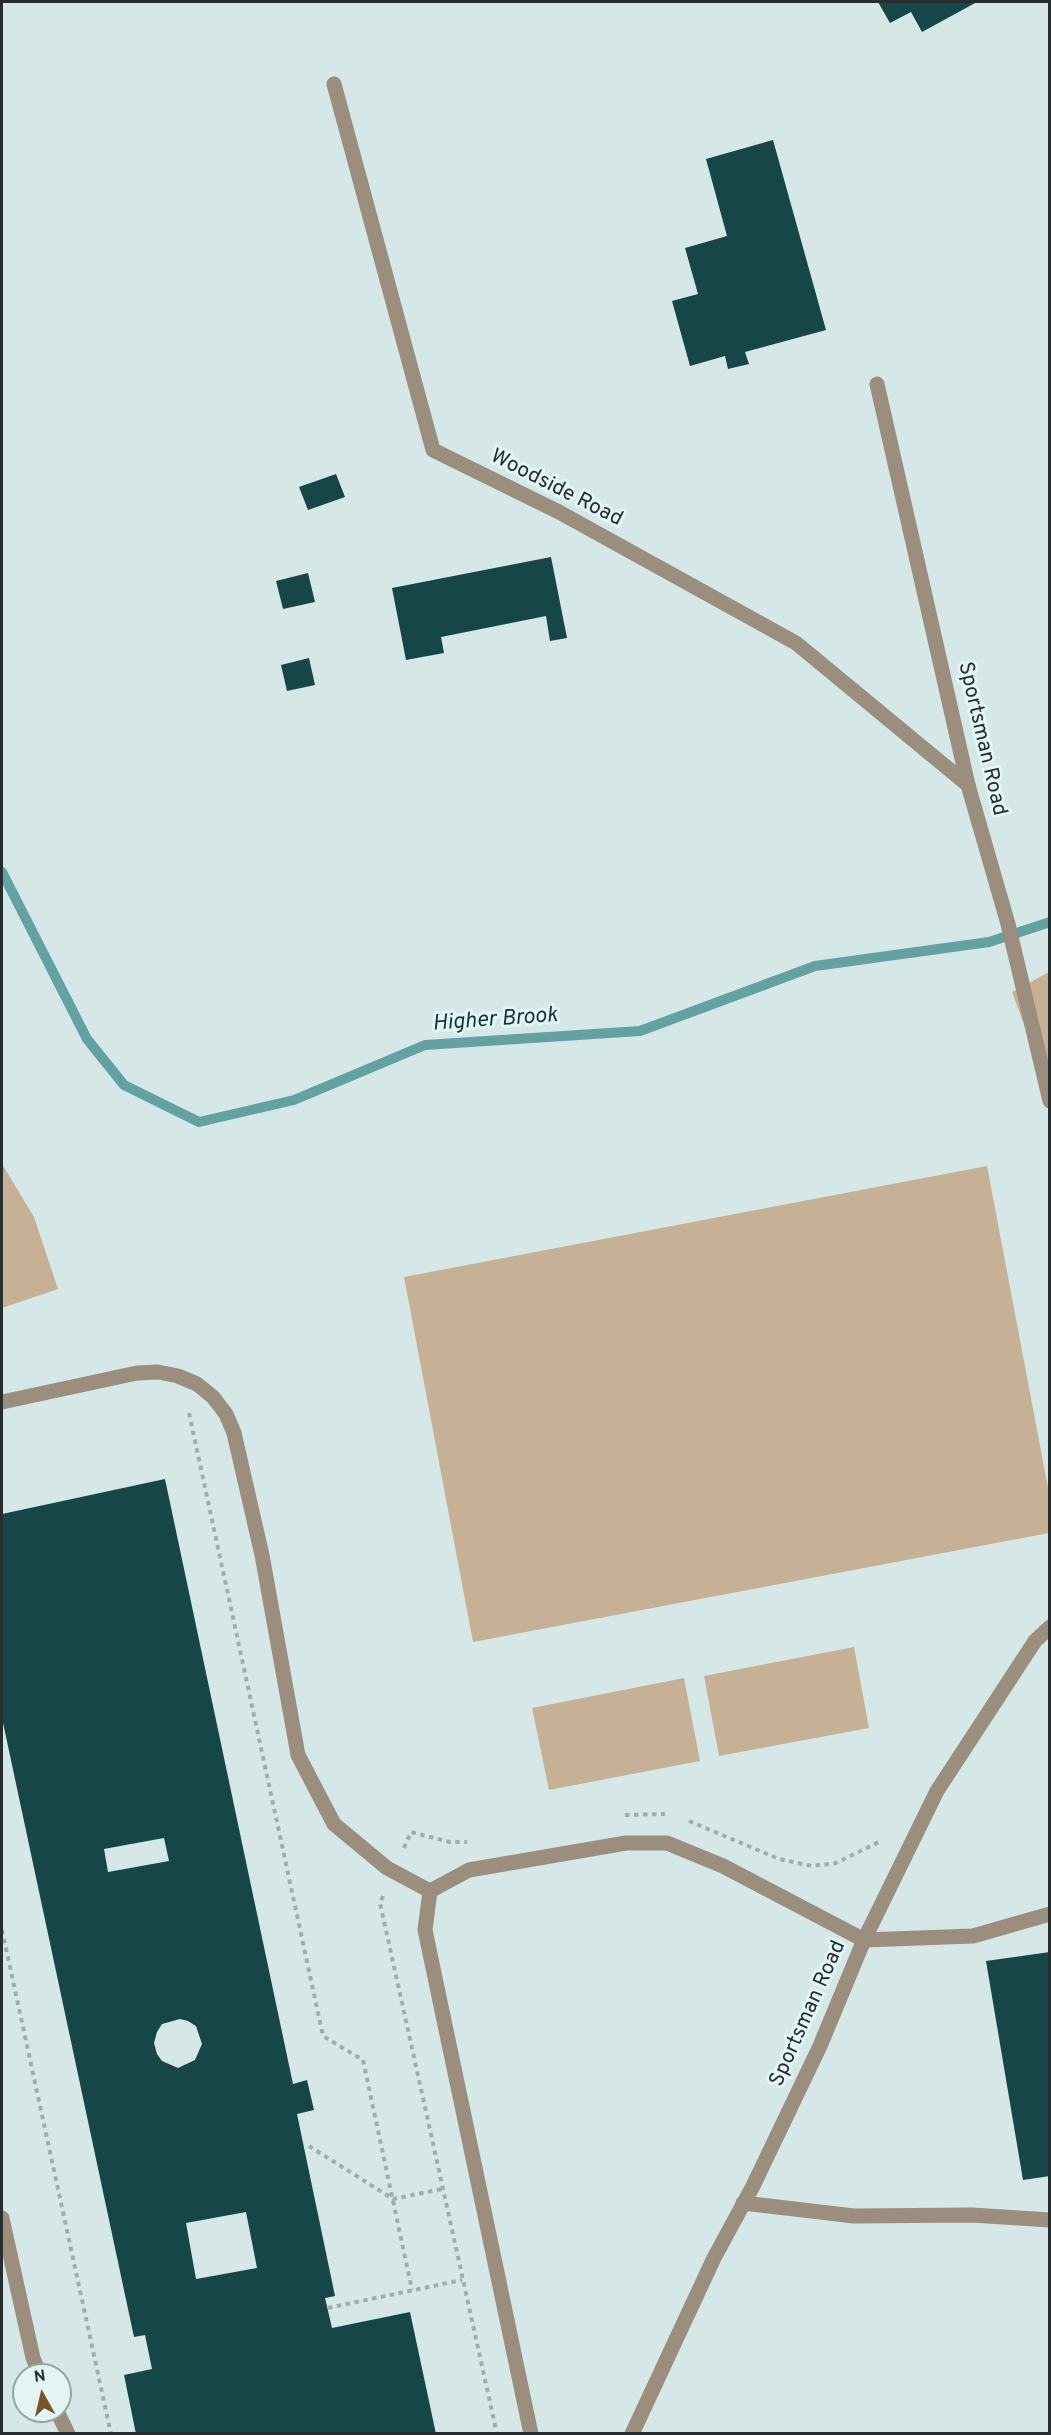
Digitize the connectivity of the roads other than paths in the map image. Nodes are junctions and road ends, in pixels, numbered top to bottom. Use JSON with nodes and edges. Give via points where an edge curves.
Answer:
{"nodes":[{"id":1,"x":334,"y":84,"type":"dead end"},
{"id":2,"x":877,"y":384,"type":"dead end"},
{"id":3,"x":968,"y":785,"type":"junction"},
{"id":4,"x":1050,"y":1101,"type":"edge"},
{"id":5,"x":2,"y":1402,"type":"edge"},
{"id":6,"x":1050,"y":1627,"type":"edge"},
{"id":7,"x":430,"y":1891,"type":"junction"},
{"id":8,"x":1050,"y":1914,"type":"edge"},
{"id":9,"x":864,"y":1940,"type":"junction"},
{"id":10,"x":743,"y":2203,"type":"junction"},
{"id":11,"x":2,"y":2218,"type":"edge"},
{"id":12,"x":1050,"y":2220,"type":"edge"},
{"id":13,"x":35,"y":2363,"type":"edge"},
{"id":14,"x":531,"y":2433,"type":"edge"},
{"id":15,"x":632,"y":2433,"type":"edge"}],
"edges":[{"from":1,"to":3,"type":"street","name":"Woodside Road","via":[[433,450],[558,512],[796,643]]},
{"from":2,"to":3,"type":"street","name":"Sportsman Road"},
{"from":3,"to":4,"type":"street","name":"Sportsman Road","via":[[1008,924]]},
{"from":5,"to":7,"type":"street","via":[[158,1372],[197,1384],[213,1397],[234,1433],[262,1555],[298,1755],[334,1824],[394,1872]]},
{"from":6,"to":9,"type":"street","name":"Sportsman Road","via":[[1035,1641],[937,1791]]},
{"from":7,"to":9,"type":"street","via":[[469,1870],[626,1843],[668,1844],[723,1866]]},
{"from":7,"to":14,"type":"street","via":[[424,1930]]},
{"from":8,"to":9,"type":"street","via":[[973,1936]]},
{"from":9,"to":10,"type":"street","name":"Sportsman Road","via":[[820,2046]]},
{"from":10,"to":12,"type":"street","via":[[854,2216],[972,2215]]},
{"from":10,"to":15,"type":"street","name":"Sportsman Road"},
{"from":11,"to":13,"type":"street"}]}
